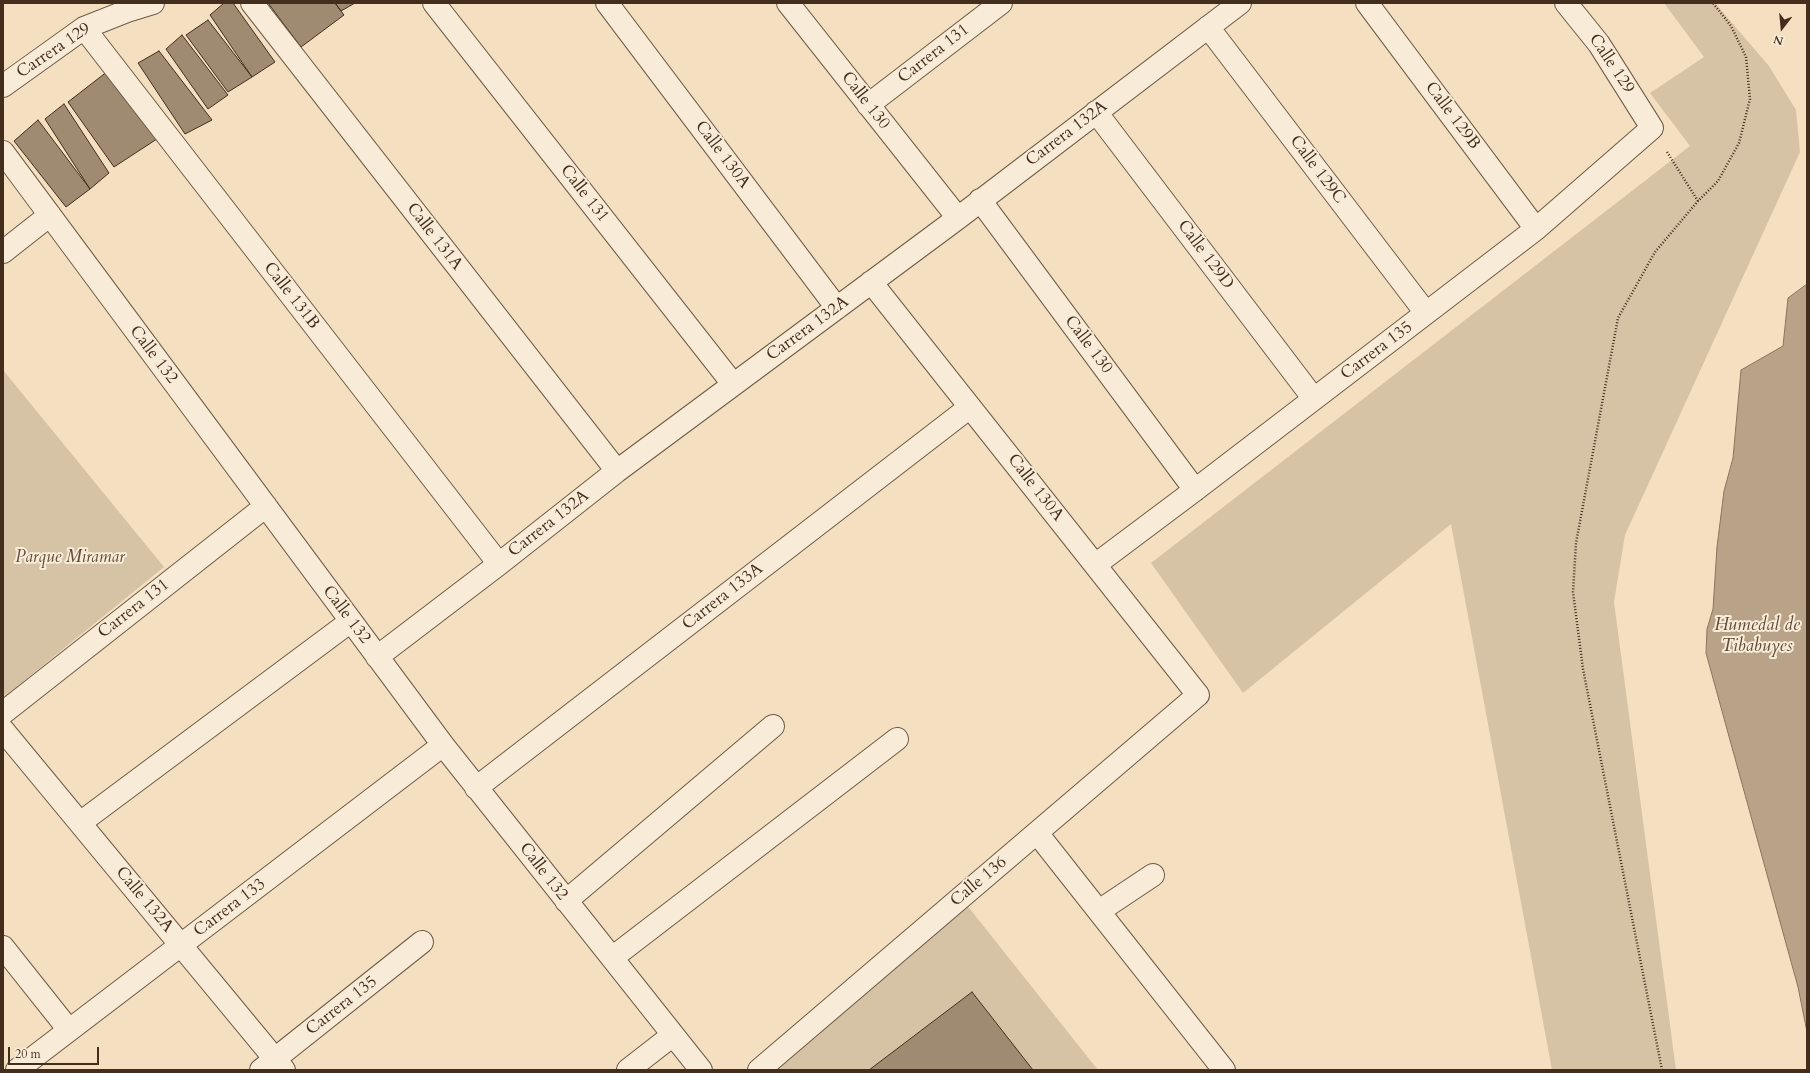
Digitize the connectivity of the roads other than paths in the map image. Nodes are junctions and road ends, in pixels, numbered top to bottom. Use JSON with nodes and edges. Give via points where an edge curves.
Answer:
{"nodes":[{"id":1,"x":152,"y":3,"type":"edge"},
{"id":2,"x":252,"y":3,"type":"edge"},
{"id":3,"x":434,"y":3,"type":"edge"},
{"id":4,"x":607,"y":3,"type":"edge"},
{"id":5,"x":788,"y":3,"type":"edge"},
{"id":6,"x":1001,"y":3,"type":"edge"},
{"id":7,"x":1240,"y":3,"type":"edge"},
{"id":8,"x":1367,"y":3,"type":"edge"},
{"id":9,"x":1566,"y":3,"type":"edge"},
{"id":10,"x":1208,"y":27,"type":"junction"},
{"id":11,"x":84,"y":28,"type":"junction"},
{"id":12,"x":3,"y":86,"type":"edge"},
{"id":13,"x":868,"y":105,"type":"junction"},
{"id":14,"x":1096,"y":112,"type":"junction"},
{"id":15,"x":1652,"y":128,"type":"joint"},
{"id":16,"x":3,"y":152,"type":"edge"},
{"id":17,"x":980,"y":200,"type":"junction"},
{"id":18,"x":50,"y":215,"type":"junction"},
{"id":19,"x":958,"y":218,"type":"junction"},
{"id":20,"x":1536,"y":229,"type":"junction"},
{"id":21,"x":3,"y":252,"type":"edge"},
{"id":22,"x":871,"y":282,"type":"junction"},
{"id":23,"x":837,"y":308,"type":"junction"},
{"id":24,"x":1426,"y":313,"type":"junction"},
{"id":25,"x":733,"y":384,"type":"junction"},
{"id":26,"x":1314,"y":399,"type":"junction"},
{"id":27,"x":970,"y":407,"type":"junction"},
{"id":28,"x":617,"y":471,"type":"junction"},
{"id":29,"x":1195,"y":490,"type":"junction"},
{"id":30,"x":266,"y":506,"type":"junction"},
{"id":31,"x":499,"y":564,"type":"junction"},
{"id":32,"x":1095,"y":565,"type":"junction"},
{"id":33,"x":351,"y":621,"type":"junction"},
{"id":34,"x":377,"y":656,"type":"junction"},
{"id":35,"x":1198,"y":695,"type":"joint"},
{"id":36,"x":3,"y":713,"type":"edge"},
{"id":37,"x":773,"y":726,"type":"dead end"},
{"id":38,"x":3,"y":730,"type":"edge"},
{"id":39,"x":897,"y":739,"type":"dead end"},
{"id":40,"x":443,"y":745,"type":"junction"},
{"id":41,"x":476,"y":788,"type":"junction"},
{"id":42,"x":80,"y":823,"type":"junction"},
{"id":43,"x":1037,"y":833,"type":"junction"},
{"id":44,"x":1153,"y":875,"type":"dead end"},
{"id":45,"x":566,"y":900,"type":"junction"},
{"id":46,"x":1099,"y":911,"type":"junction"},
{"id":47,"x":422,"y":942,"type":"dead end"},
{"id":48,"x":181,"y":945,"type":"junction"},
{"id":49,"x":3,"y":947,"type":"edge"},
{"id":50,"x":612,"y":958,"type":"junction"},
{"id":51,"x":69,"y":1030,"type":"junction"},
{"id":52,"x":673,"y":1036,"type":"junction"},
{"id":53,"x":273,"y":1066,"type":"edge"},
{"id":54,"x":17,"y":1070,"type":"edge"},
{"id":55,"x":628,"y":1070,"type":"edge"},
{"id":56,"x":701,"y":1070,"type":"edge"},
{"id":57,"x":759,"y":1070,"type":"edge"},
{"id":58,"x":1224,"y":1070,"type":"edge"}],
"edges":[{"from":1,"to":11,"type":"street","name":"Carrera 129"},
{"from":2,"to":28,"type":"street","name":"Calle 131A"},
{"from":3,"to":25,"type":"street","name":"Calle 131"},
{"from":4,"to":23,"type":"street","name":"Calle 130A"},
{"from":5,"to":13,"type":"street","name":"Calle 130"},
{"from":6,"to":13,"type":"street","name":"Carrera 131"},
{"from":7,"to":10,"type":"street","name":"Carrera 132A"},
{"from":8,"to":20,"type":"street","name":"Calle 129B"},
{"from":9,"to":15,"type":"street","name":"Calle 129","via":[[1599,44]]},
{"from":10,"to":14,"type":"street","name":"Carrera 132A"},
{"from":10,"to":24,"type":"street","name":"Calle 129C"},
{"from":11,"to":12,"type":"street","name":"Carrera 129"},
{"from":11,"to":31,"type":"street","name":"Calle 131B"},
{"from":13,"to":19,"type":"street","name":"Calle 130"},
{"from":14,"to":17,"type":"street","name":"Carrera 132A"},
{"from":14,"to":26,"type":"street","name":"Calle 129D"},
{"from":15,"to":20,"type":"street","name":"Carrera 135"},
{"from":16,"to":18,"type":"street","name":"Calle 132"},
{"from":17,"to":19,"type":"street","name":"Carrera 132A"},
{"from":17,"to":29,"type":"street","name":"Calle 130"},
{"from":18,"to":21,"type":"street"},
{"from":18,"to":30,"type":"street","name":"Calle 132"},
{"from":19,"to":22,"type":"street","name":"Carrera 132A"},
{"from":20,"to":24,"type":"street","name":"Carrera 135"},
{"from":22,"to":23,"type":"street","name":"Carrera 132A"},
{"from":22,"to":27,"type":"street","name":"Calle 130A"},
{"from":23,"to":25,"type":"street","name":"Carrera 132A"},
{"from":24,"to":26,"type":"street","name":"Carrera 135"},
{"from":25,"to":28,"type":"street","name":"Carrera 132A"},
{"from":26,"to":29,"type":"street","name":"Carrera 135"},
{"from":27,"to":32,"type":"street","name":"Calle 130A"},
{"from":27,"to":41,"type":"street","name":"Carrera 133A"},
{"from":28,"to":31,"type":"street","name":"Carrera 132A"},
{"from":29,"to":32,"type":"street","name":"Carrera 135"},
{"from":30,"to":33,"type":"street","name":"Calle 132"},
{"from":30,"to":36,"type":"street","name":"Carrera 131"},
{"from":31,"to":34,"type":"street","name":"Carrera 132A"},
{"from":32,"to":35,"type":"street","name":"Calle 130A"},
{"from":33,"to":34,"type":"street","name":"Calle 132"},
{"from":33,"to":42,"type":"street"},
{"from":34,"to":40,"type":"street","name":"Calle 132"},
{"from":35,"to":43,"type":"street","name":"Calle 136"},
{"from":37,"to":45,"type":"street"},
{"from":38,"to":42,"type":"street","name":"Calle 132A"},
{"from":39,"to":50,"type":"street"},
{"from":40,"to":41,"type":"street","name":"Calle 132"},
{"from":40,"to":48,"type":"street","name":"Carrera 133"},
{"from":41,"to":45,"type":"street","name":"Calle 132"},
{"from":42,"to":48,"type":"street","name":"Calle 132A"},
{"from":43,"to":46,"type":"street"},
{"from":43,"to":57,"type":"street","name":"Calle 136"},
{"from":44,"to":46,"type":"street"},
{"from":45,"to":50,"type":"street","name":"Calle 132"},
{"from":46,"to":58,"type":"street"},
{"from":47,"to":53,"type":"street","name":"Carrera 135"},
{"from":48,"to":51,"type":"street","name":"Carrera 133"},
{"from":48,"to":53,"type":"street","name":"Calle 132A"},
{"from":49,"to":51,"type":"street"},
{"from":50,"to":52,"type":"street","name":"Calle 132"},
{"from":51,"to":54,"type":"street","name":"Carrera 133"},
{"from":52,"to":55,"type":"street"},
{"from":52,"to":56,"type":"street","name":"Calle 132"}]}
